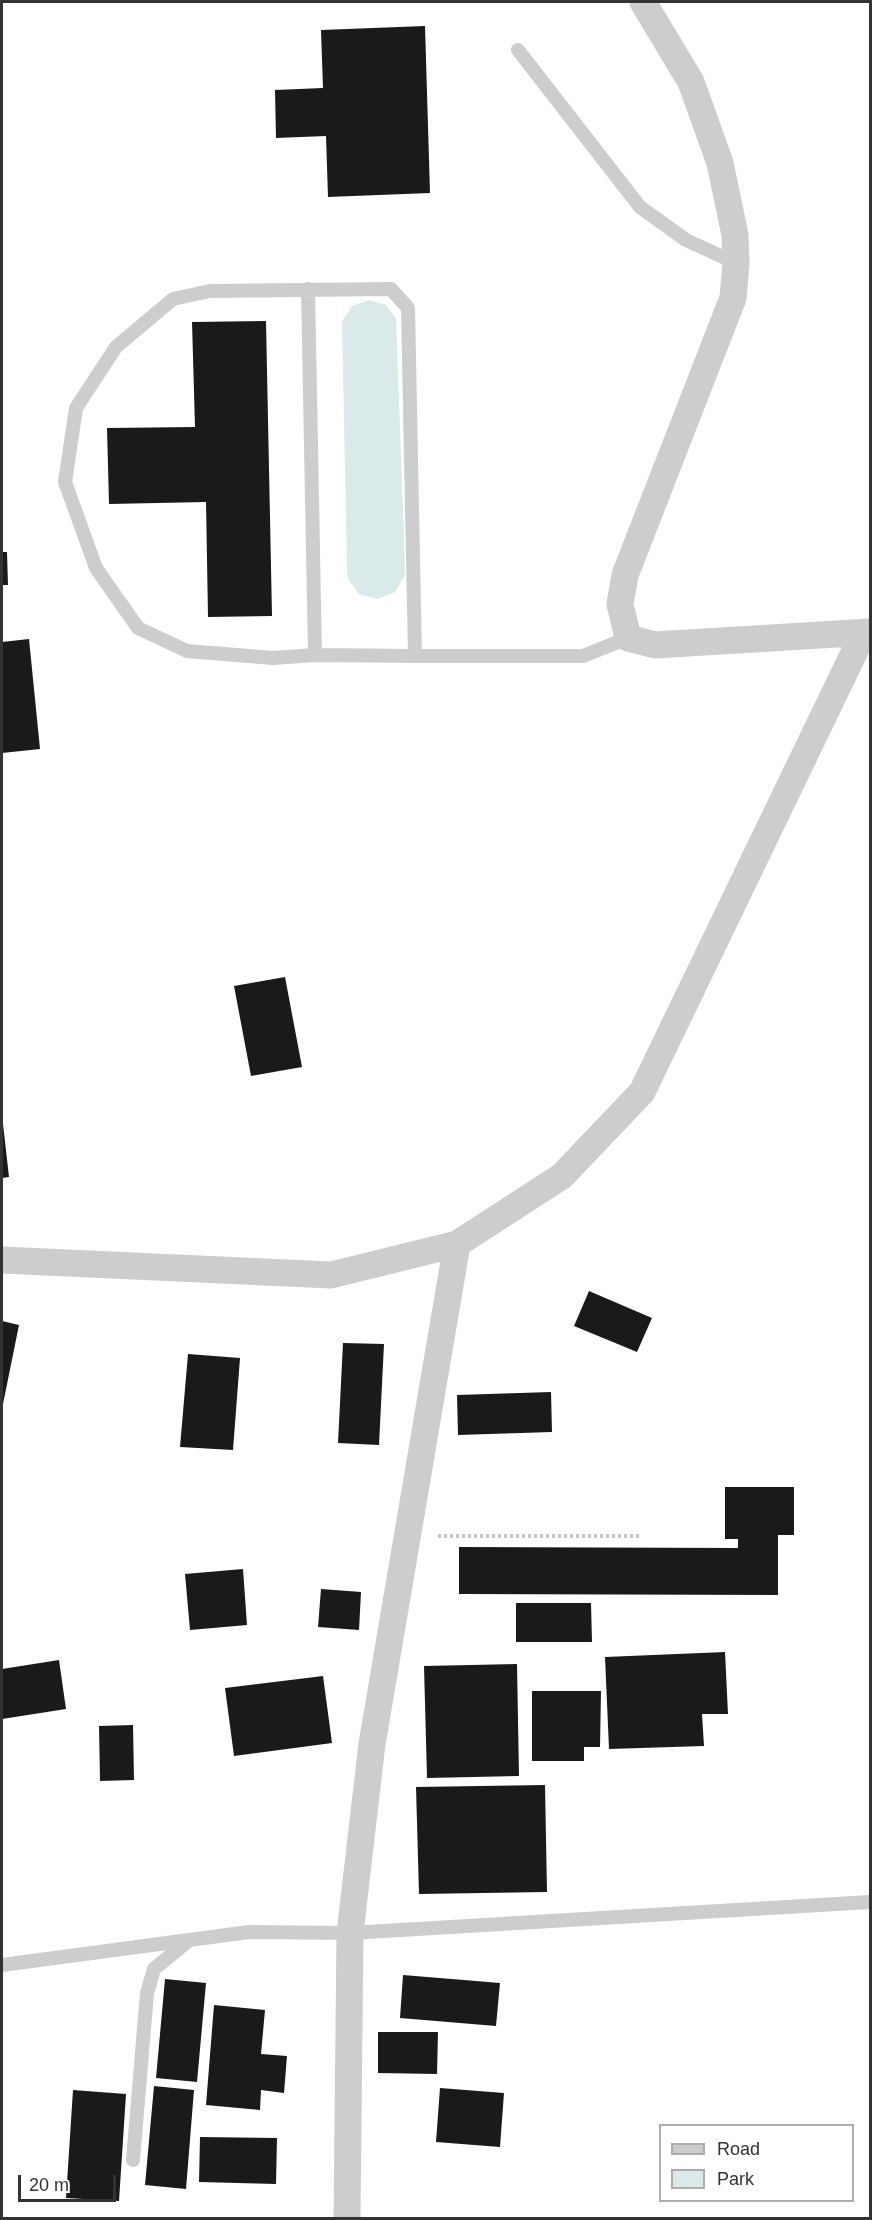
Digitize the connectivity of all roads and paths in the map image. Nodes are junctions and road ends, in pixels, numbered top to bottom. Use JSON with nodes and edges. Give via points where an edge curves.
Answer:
{"nodes":[{"id":1,"x":643,"y":2,"type":"edge"},
{"id":2,"x":518,"y":50,"type":"dead end"},
{"id":3,"x":736,"y":263,"type":"junction"},
{"id":4,"x":308,"y":289,"type":"junction"},
{"id":5,"x":867,"y":632,"type":"edge"},
{"id":6,"x":628,"y":638,"type":"junction"},
{"id":7,"x":315,"y":655,"type":"junction"},
{"id":8,"x":415,"y":656,"type":"junction"},
{"id":9,"x":457,"y":1245,"type":"junction"},
{"id":10,"x":2,"y":1260,"type":"edge"},
{"id":11,"x":407,"y":1536,"type":"junction"},
{"id":12,"x":640,"y":1536,"type":"dead end"},
{"id":13,"x":870,"y":1902,"type":"edge"},
{"id":14,"x":350,"y":1932,"type":"junction"},
{"id":15,"x":190,"y":1940,"type":"junction"},
{"id":16,"x":2,"y":1965,"type":"edge"},
{"id":17,"x":133,"y":2160,"type":"dead end"},
{"id":18,"x":347,"y":2218,"type":"edge"}],
"edges":[{"from":1,"to":3,"type":"street","via":[[691,82],[720,163],[735,235]]},
{"from":2,"to":3,"type":"lane","via":[[640,207],[686,240]]},
{"from":3,"to":6,"type":"street","via":[[733,298],[625,575],[620,604]]},
{"from":4,"to":7,"type":"lane"},
{"from":4,"to":7,"type":"lane","via":[[210,291],[173,300],[116,347],[76,408],[65,482],[96,568],[138,628],[187,651],[273,658]]},
{"from":4,"to":8,"type":"lane","via":[[391,289],[408,308]]},
{"from":5,"to":6,"type":"street","via":[[655,645]]},
{"from":5,"to":9,"type":"street","via":[[642,1092],[561,1176]]},
{"from":6,"to":8,"type":"lane","via":[[583,656]]},
{"from":7,"to":8,"type":"lane"},
{"from":9,"to":10,"type":"street","via":[[331,1275]]},
{"from":9,"to":11,"type":"street"},
{"from":11,"to":12,"type":"path"},
{"from":11,"to":14,"type":"street","via":[[372,1744]]},
{"from":13,"to":14,"type":"lane"},
{"from":14,"to":15,"type":"lane","via":[[249,1932]]},
{"from":14,"to":18,"type":"street"},
{"from":15,"to":16,"type":"lane"},
{"from":15,"to":17,"type":"lane","via":[[154,1969],[147,1993]]}]}
